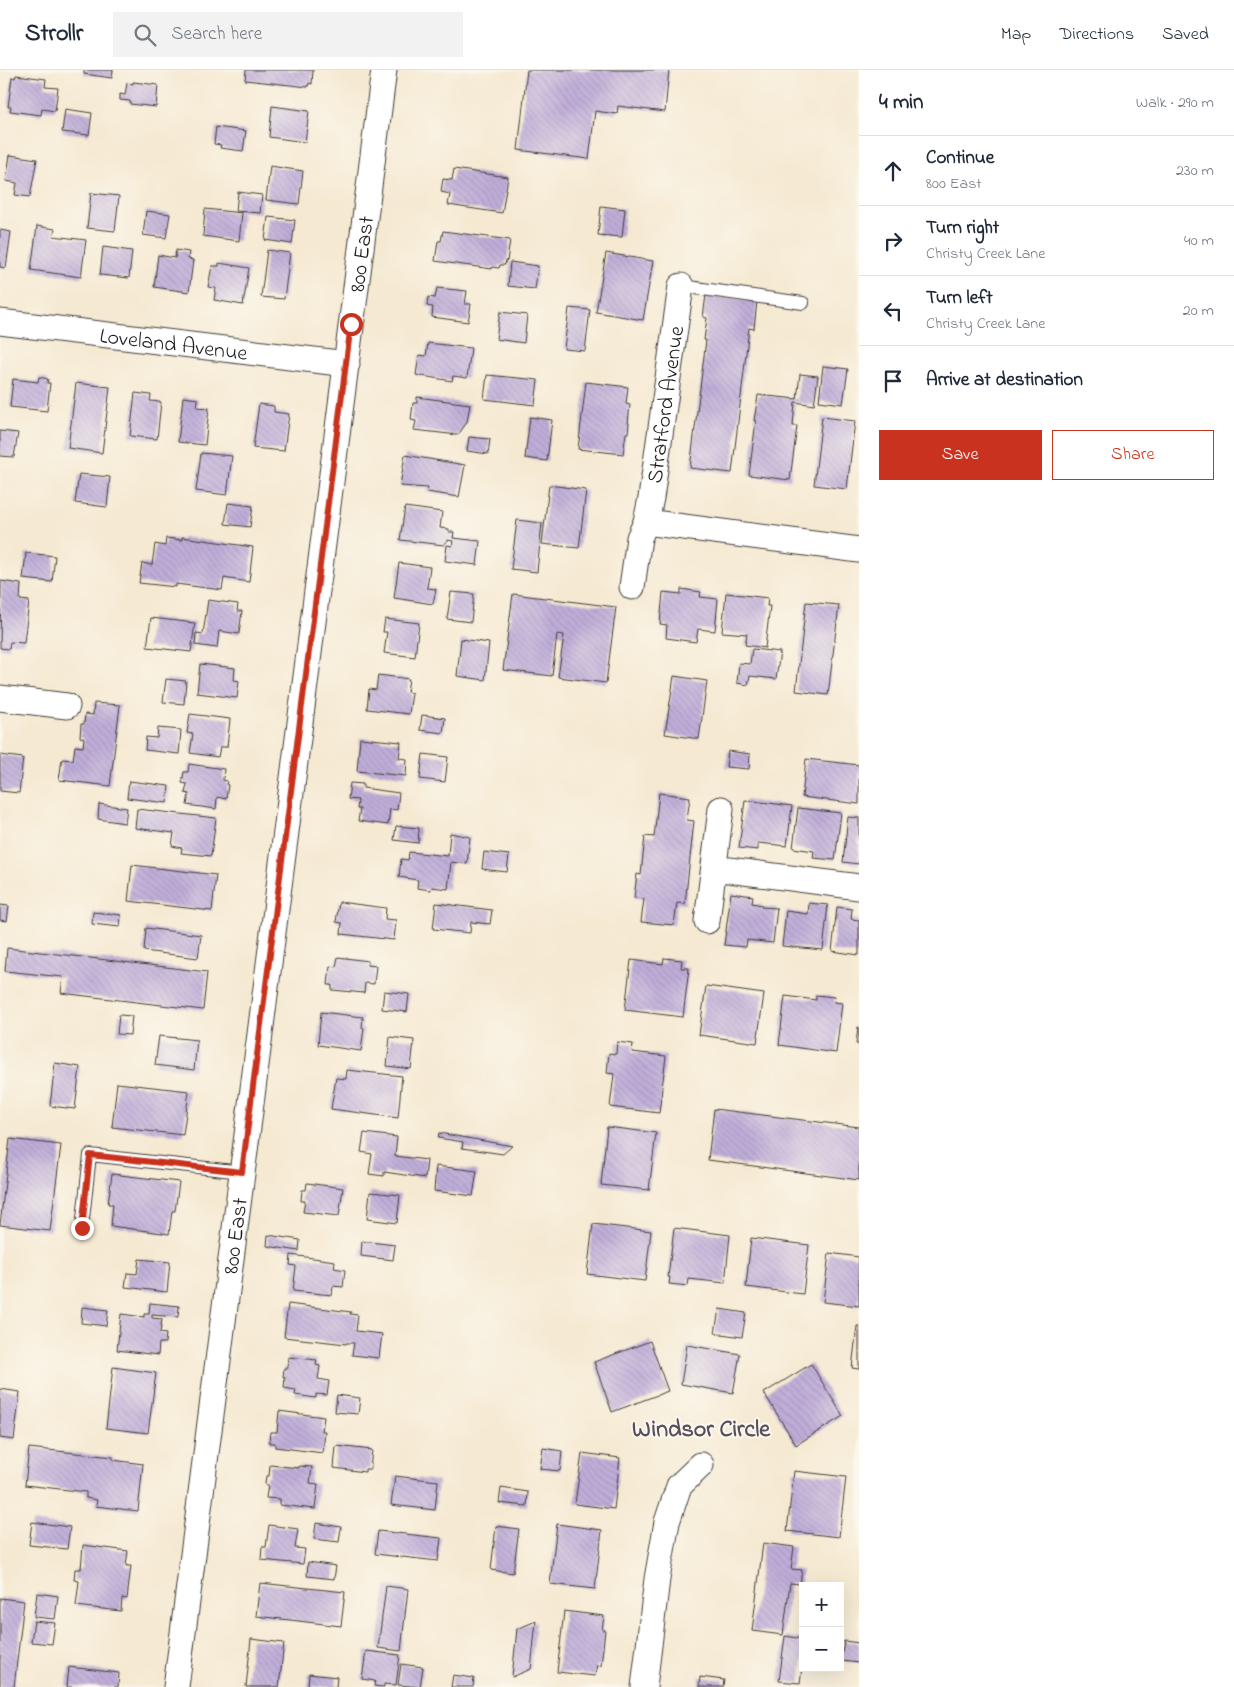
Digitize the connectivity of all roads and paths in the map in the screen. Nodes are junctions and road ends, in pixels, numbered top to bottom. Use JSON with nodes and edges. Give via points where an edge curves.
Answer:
{"nodes":[{"id":1,"x":384,"y":70,"type":"edge"},
{"id":2,"x":681,"y":286,"type":"joint"},
{"id":3,"x":803,"y":303,"type":"dead end"},
{"id":4,"x":0,"y":322,"type":"edge"},
{"id":5,"x":347,"y":364,"type":"junction"},
{"id":6,"x":646,"y":522,"type":"junction"},
{"id":7,"x":859,"y":550,"type":"edge"},
{"id":8,"x":632,"y":587,"type":"dead end"},
{"id":9,"x":0,"y":698,"type":"edge"},
{"id":10,"x":67,"y":706,"type":"dead end"},
{"id":11,"x":721,"y":809,"type":"dead end"},
{"id":12,"x":714,"y":868,"type":"junction"},
{"id":13,"x":859,"y":887,"type":"edge"},
{"id":14,"x":707,"y":921,"type":"dead end"},
{"id":15,"x":242,"y":1172,"type":"junction"},
{"id":16,"x":82,"y":1228,"type":"dead end"},
{"id":17,"x":701,"y":1465,"type":"dead end"},
{"id":18,"x":176,"y":1687,"type":"edge"},
{"id":19,"x":644,"y":1687,"type":"edge"}],
"edges":[{"from":1,"to":5,"type":"street","name":"800 East"},
{"from":2,"to":3,"type":"lane"},
{"from":2,"to":6,"type":"street","name":"Stratford Avenue"},
{"from":4,"to":5,"type":"street","name":"Loveland Avenue"},
{"from":5,"to":15,"type":"street","name":"800 East"},
{"from":6,"to":7,"type":"street"},
{"from":6,"to":8,"type":"street","name":"Stratford Avenue"},
{"from":9,"to":10,"type":"street"},
{"from":11,"to":12,"type":"street"},
{"from":12,"to":13,"type":"street"},
{"from":12,"to":14,"type":"street"},
{"from":15,"to":16,"type":"lane","via":[[90,1155]]},
{"from":15,"to":18,"type":"street","name":"800 East"},
{"from":17,"to":19,"type":"street","via":[[679,1486],[666,1522]]}]}
